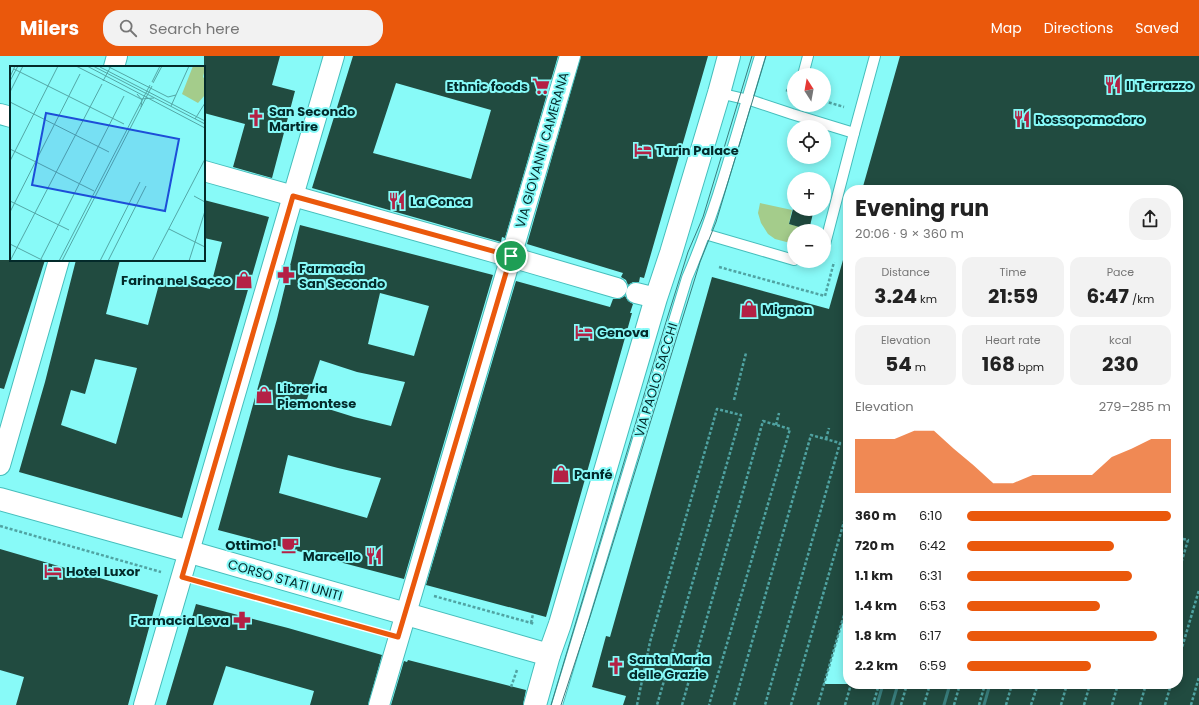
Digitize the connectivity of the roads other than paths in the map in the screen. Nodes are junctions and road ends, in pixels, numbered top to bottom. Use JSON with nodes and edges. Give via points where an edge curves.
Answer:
{"nodes":[{"id":1,"x":117,"y":56,"type":"edge"},
{"id":2,"x":334,"y":56,"type":"edge"},
{"id":3,"x":570,"y":56,"type":"edge"},
{"id":4,"x":729,"y":56,"type":"edge"},
{"id":5,"x":760,"y":56,"type":"edge"},
{"id":6,"x":808,"y":56,"type":"edge"},
{"id":7,"x":874,"y":56,"type":"edge"},
{"id":8,"x":114,"y":66,"type":"edge"},
{"id":9,"x":805,"y":68,"type":"edge"},
{"id":10,"x":719,"y":93,"type":"junction"},
{"id":11,"x":747,"y":100,"type":"junction"},
{"id":12,"x":787,"y":109,"type":"edge"},
{"id":13,"x":799,"y":112,"type":"edge"},
{"id":14,"x":0,"y":114,"type":"edge"},
{"id":15,"x":10,"y":117,"type":"edge"},
{"id":16,"x":854,"y":132,"type":"junction"},
{"id":17,"x":205,"y":171,"type":"edge"},
{"id":18,"x":293,"y":196,"type":"junction"},
{"id":19,"x":830,"y":224,"type":"edge"},
{"id":20,"x":705,"y":234,"type":"junction"},
{"id":21,"x":511,"y":256,"type":"junction"},
{"id":22,"x":787,"y":258,"type":"edge"},
{"id":23,"x":59,"y":261,"type":"edge"},
{"id":24,"x":636,"y":293,"type":"junction"},
{"id":25,"x":0,"y":465,"type":"edge"},
{"id":26,"x":0,"y":499,"type":"edge"},
{"id":27,"x":190,"y":552,"type":"junction"},
{"id":28,"x":406,"y":614,"type":"junction"},
{"id":29,"x":560,"y":659,"type":"junction"},
{"id":30,"x":144,"y":705,"type":"edge"},
{"id":31,"x":379,"y":705,"type":"edge"},
{"id":32,"x":535,"y":705,"type":"edge"},
{"id":33,"x":557,"y":705,"type":"edge"}],
"edges":[{"from":1,"to":8,"type":"street"},
{"from":2,"to":18,"type":"street"},
{"from":3,"to":21,"type":"street","name":"VIA GIOVANNI CAMERANA"},
{"from":4,"to":10,"type":"street","name":"VIA PAOLO SACCHI"},
{"from":5,"to":11,"type":"lane","name":"VIA PAOLO SACCHI"},
{"from":6,"to":9,"type":"lane"},
{"from":7,"to":16,"type":"lane"},
{"from":10,"to":11,"type":"lane"},
{"from":10,"to":24,"type":"street","name":"VIA PAOLO SACCHI","via":[[675,239]]},
{"from":11,"to":12,"type":"lane"},
{"from":11,"to":20,"type":"lane","name":"VIA PAOLO SACCHI"},
{"from":13,"to":16,"type":"lane"},
{"from":14,"to":15,"type":"street"},
{"from":16,"to":19,"type":"lane"},
{"from":17,"to":18,"type":"street"},
{"from":18,"to":21,"type":"street"},
{"from":18,"to":27,"type":"street"},
{"from":20,"to":22,"type":"lane"},
{"from":20,"to":29,"type":"lane","name":"VIA PAOLO SACCHI","via":[[687,278]]},
{"from":21,"to":24,"type":"street"},
{"from":21,"to":28,"type":"street","name":"VIA GIOVANNI CAMERANA"},
{"from":23,"to":25,"type":"street"},
{"from":24,"to":29,"type":"street","name":"VIA PAOLO SACCHI","via":[[560,624]]},
{"from":26,"to":27,"type":"street","name":"CORSO STATI UNITI"},
{"from":27,"to":28,"type":"street","name":"CORSO STATI UNITI"},
{"from":27,"to":30,"type":"street"},
{"from":28,"to":29,"type":"street","name":"CORSO STATI UNITI"},
{"from":28,"to":31,"type":"street","name":"VIA GIOVANNI CAMERANA"},
{"from":29,"to":32,"type":"street","name":"VIA PAOLO SACCHI"},
{"from":29,"to":33,"type":"lane","name":"VIA PAOLO SACCHI"}]}
